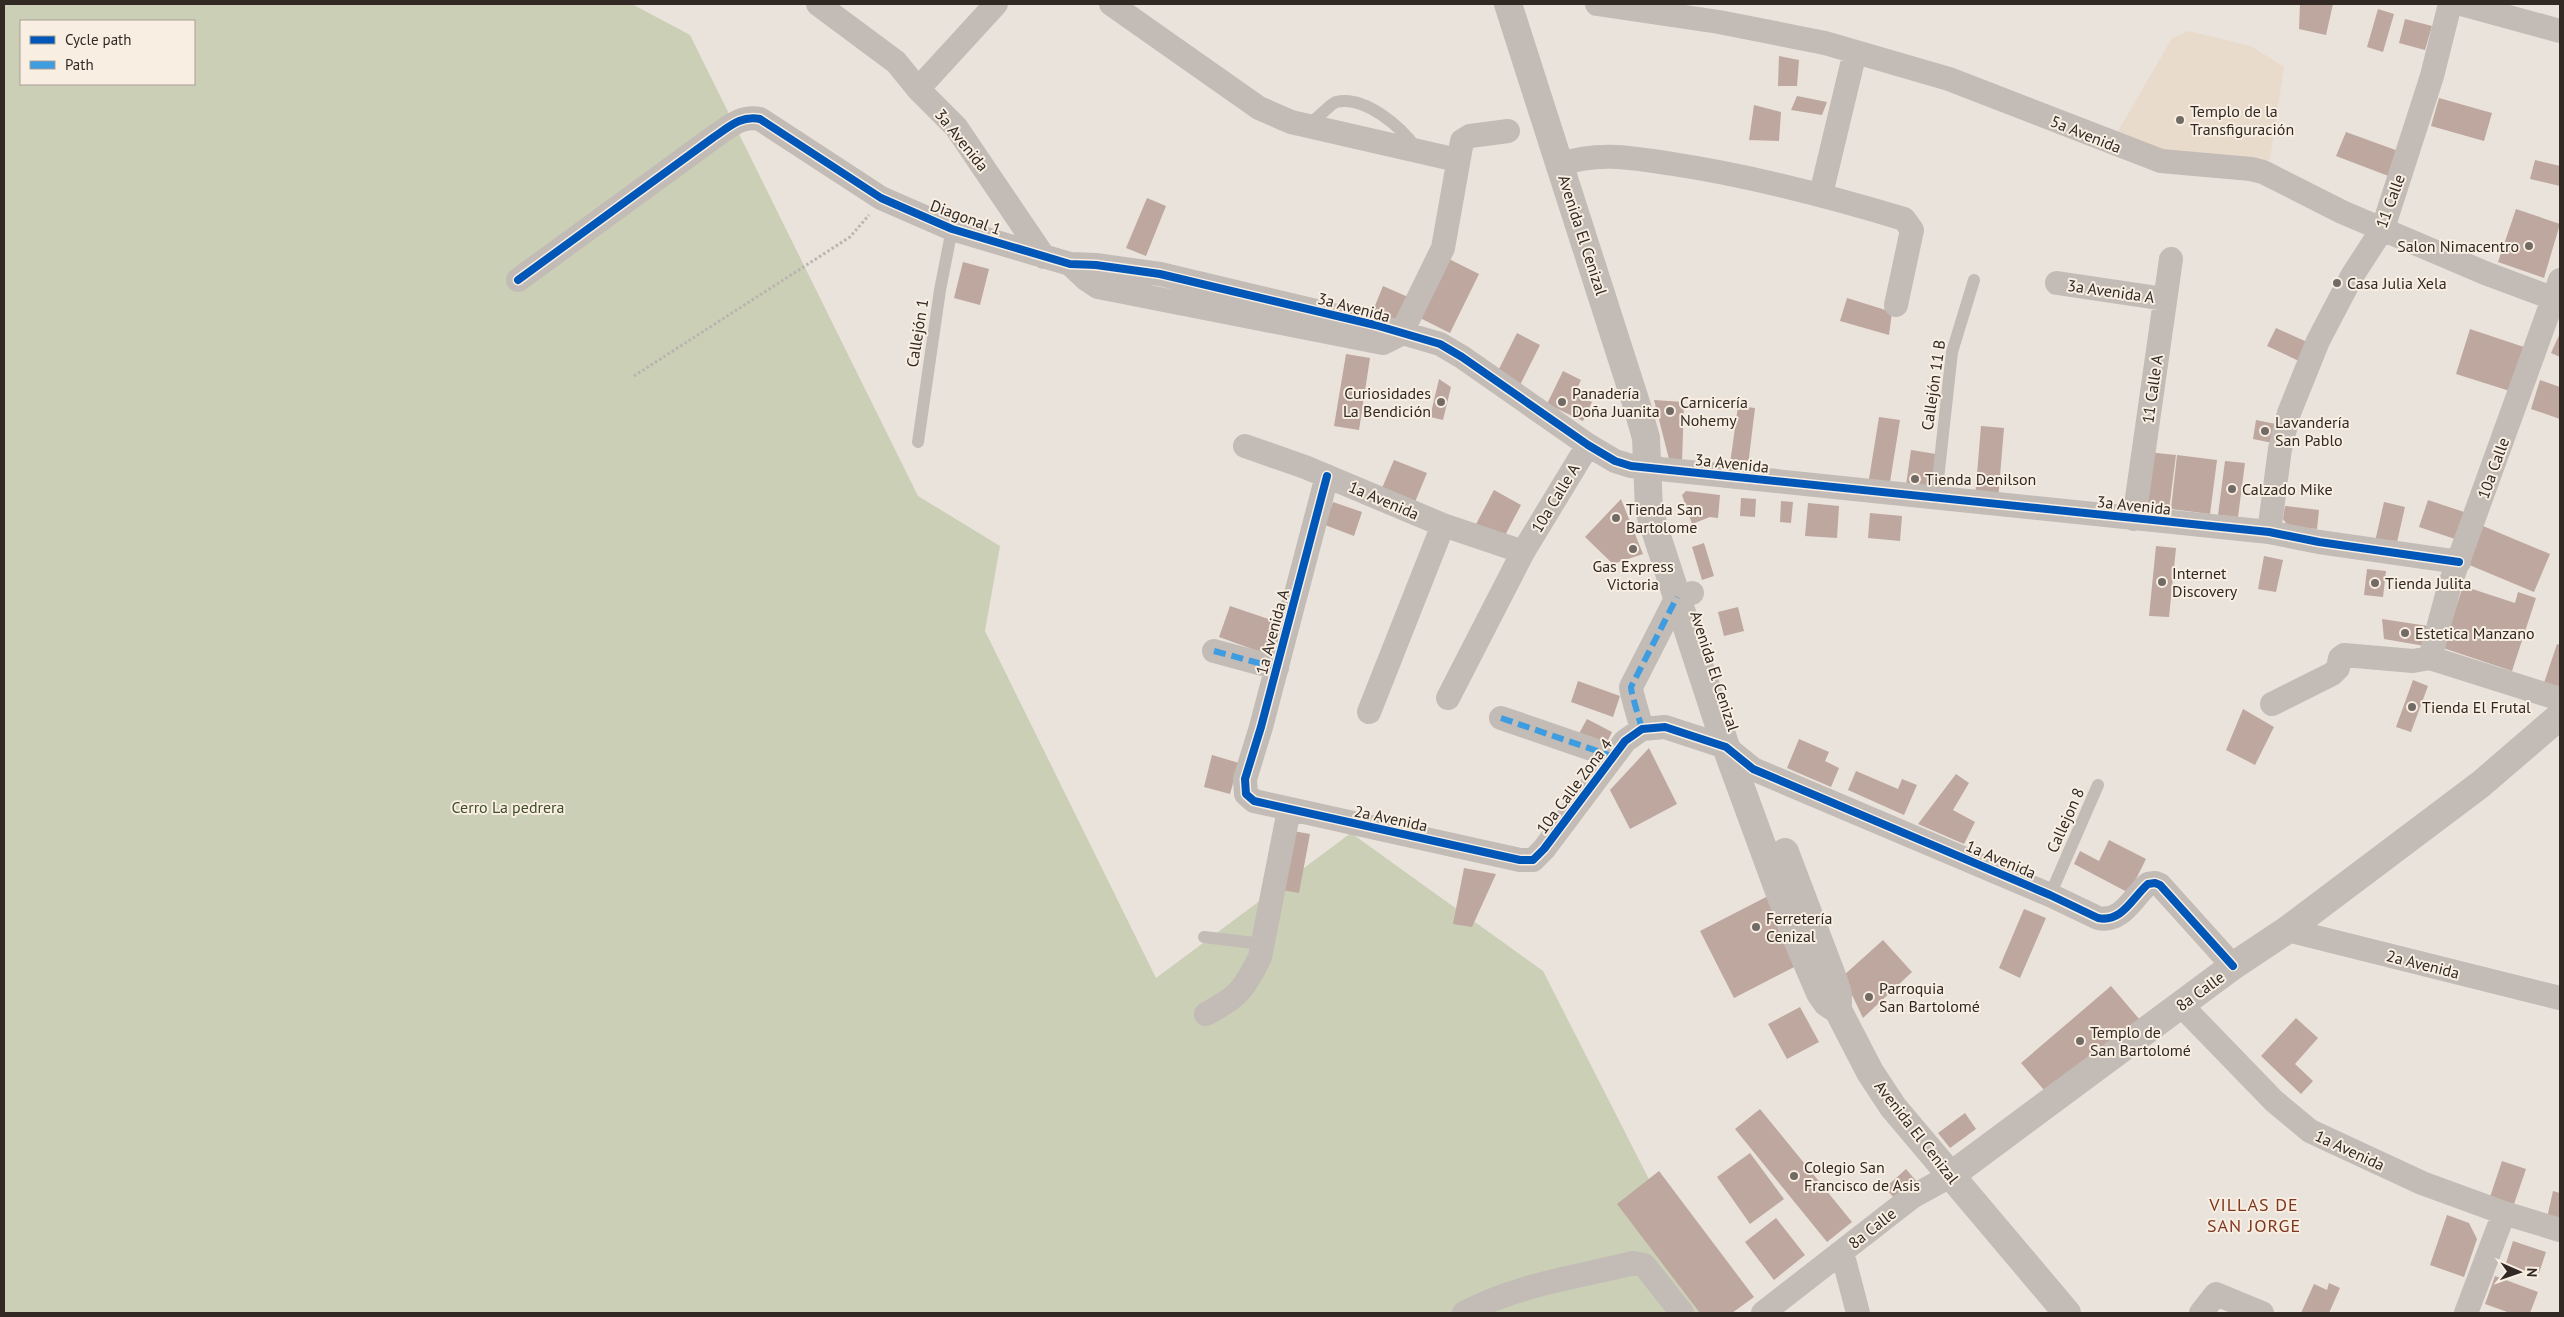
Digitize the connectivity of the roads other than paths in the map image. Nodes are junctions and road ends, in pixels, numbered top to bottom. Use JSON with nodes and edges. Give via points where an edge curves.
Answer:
{"nodes":[{"id":1,"x":996,"y":4,"type":"edge"},
{"id":2,"x":1111,"y":4,"type":"edge"},
{"id":3,"x":1508,"y":4,"type":"edge"},
{"id":4,"x":1597,"y":4,"type":"edge"},
{"id":5,"x":2450,"y":4,"type":"edge"},
{"id":6,"x":2461,"y":4,"type":"edge"},
{"id":7,"x":826,"y":6,"type":"edge"},
{"id":8,"x":2560,"y":31,"type":"edge"},
{"id":9,"x":1855,"y":52,"type":"junction"},
{"id":10,"x":918,"y":89,"type":"junction"},
{"id":11,"x":1307,"y":126,"type":"junction"},
{"id":12,"x":1508,"y":131,"type":"dead end"},
{"id":13,"x":1419,"y":152,"type":"junction"},
{"id":14,"x":1457,"y":160,"type":"junction"},
{"id":15,"x":1560,"y":164,"type":"junction"},
{"id":16,"x":1822,"y":194,"type":"junction"},
{"id":17,"x":2383,"y":228,"type":"junction"},
{"id":18,"x":952,"y":229,"type":"junction"},
{"id":19,"x":1044,"y":257,"type":"junction"},
{"id":20,"x":2171,"y":259,"type":"dead end"},
{"id":21,"x":518,"y":280,"type":"dead end"},
{"id":22,"x":1974,"y":280,"type":"dead end"},
{"id":23,"x":2057,"y":283,"type":"dead end"},
{"id":24,"x":2558,"y":293,"type":"edge"},
{"id":25,"x":2165,"y":299,"type":"junction"},
{"id":26,"x":1896,"y":304,"type":"dead end"},
{"id":27,"x":1401,"y":334,"type":"junction"},
{"id":28,"x":918,"y":442,"type":"dead end"},
{"id":29,"x":1588,"y":445,"type":"junction"},
{"id":30,"x":1245,"y":446,"type":"dead end"},
{"id":31,"x":1648,"y":469,"type":"junction"},
{"id":32,"x":1327,"y":476,"type":"junction"},
{"id":33,"x":1936,"y":498,"type":"junction"},
{"id":34,"x":2134,"y":519,"type":"junction"},
{"id":35,"x":1443,"y":525,"type":"junction"},
{"id":36,"x":2269,"y":532,"type":"junction"},
{"id":37,"x":1523,"y":552,"type":"junction"},
{"id":38,"x":2459,"y":562,"type":"junction"},
{"id":39,"x":1685,"y":595,"type":"junction"},
{"id":40,"x":1214,"y":651,"type":"dead end"},
{"id":41,"x":2430,"y":658,"type":"junction"},
{"id":42,"x":1277,"y":668,"type":"junction"},
{"id":43,"x":1448,"y":698,"type":"dead end"},
{"id":44,"x":2560,"y":699,"type":"edge"},
{"id":45,"x":2272,"y":704,"type":"dead end"},
{"id":46,"x":1368,"y":712,"type":"dead end"},
{"id":47,"x":2560,"y":716,"type":"edge"},
{"id":48,"x":1501,"y":718,"type":"dead end"},
{"id":49,"x":1642,"y":729,"type":"junction"},
{"id":50,"x":1726,"y":747,"type":"junction"},
{"id":51,"x":1612,"y":756,"type":"junction"},
{"id":52,"x":1753,"y":769,"type":"junction"},
{"id":53,"x":2098,"y":785,"type":"dead end"},
{"id":54,"x":1246,"y":794,"type":"joint"},
{"id":55,"x":1288,"y":810,"type":"junction"},
{"id":56,"x":1532,"y":860,"type":"joint"},
{"id":57,"x":2050,"y":895,"type":"junction"},
{"id":58,"x":2287,"y":930,"type":"junction"},
{"id":59,"x":1204,"y":937,"type":"dead end"},
{"id":60,"x":1263,"y":944,"type":"junction"},
{"id":61,"x":2234,"y":966,"type":"junction"},
{"id":62,"x":2560,"y":998,"type":"edge"},
{"id":63,"x":2181,"y":1005,"type":"junction"},
{"id":64,"x":1838,"y":1010,"type":"junction"},
{"id":65,"x":1206,"y":1014,"type":"dead end"},
{"id":66,"x":1950,"y":1176,"type":"junction"},
{"id":67,"x":2504,"y":1213,"type":"junction"},
{"id":68,"x":2560,"y":1230,"type":"edge"},
{"id":69,"x":1842,"y":1252,"type":"junction"},
{"id":70,"x":1464,"y":1313,"type":"edge"},
{"id":71,"x":1682,"y":1313,"type":"edge"},
{"id":72,"x":1763,"y":1313,"type":"edge"},
{"id":73,"x":1858,"y":1313,"type":"edge"},
{"id":74,"x":2067,"y":1313,"type":"edge"},
{"id":75,"x":2202,"y":1313,"type":"edge"},
{"id":76,"x":2262,"y":1313,"type":"edge"},
{"id":77,"x":2466,"y":1313,"type":"edge"}],
"edges":[{"from":1,"to":10,"type":"street"},
{"from":2,"to":11,"type":"street","via":[[1259,108]]},
{"from":3,"to":15,"type":"street","name":"Avenida El Cenizal"},
{"from":4,"to":9,"type":"street","name":"5a Avenida","via":[[1771,32]]},
{"from":5,"to":17,"type":"street","name":"11 Calle","via":[[2432,76]]},
{"from":6,"to":8,"type":"street"},
{"from":7,"to":10,"type":"street","name":"3a Avenida","via":[[896,62]]},
{"from":9,"to":16,"type":"street"},
{"from":9,"to":17,"type":"street","name":"5a Avenida","via":[[1957,82],[2161,161],[2251,168],[2263,172],[2317,201]]},
{"from":10,"to":19,"type":"street","name":"3a Avenida","via":[[956,127]]},
{"from":11,"to":13,"type":"street"},
{"from":11,"to":13,"type":"lane","via":[[1331,104],[1344,101],[1371,108],[1383,115]]},
{"from":12,"to":14,"type":"street","via":[[1466,138]]},
{"from":13,"to":14,"type":"street"},
{"from":14,"to":27,"type":"street","via":[[1443,248]]},
{"from":15,"to":16,"type":"street","via":[[1581,157],[1618,156],[1721,172]]},
{"from":15,"to":31,"type":"street","name":"Avenida El Cenizal","via":[[1638,406],[1646,438]]},
{"from":16,"to":26,"type":"street","via":[[1904,219],[1910,225],[1912,234]]},
{"from":17,"to":24,"type":"street","name":"5a Avenida","via":[[2485,273]]},
{"from":17,"to":36,"type":"street","name":"11 Calle","via":[[2352,276],[2301,381],[2280,449]]},
{"from":18,"to":19,"type":"street","name":"Diagonal 1"},
{"from":18,"to":21,"type":"street","name":"Diagonal 1","via":[[882,198],[760,119],[745,118],[714,137]]},
{"from":18,"to":28,"type":"lane","name":"Callejón 1"},
{"from":19,"to":27,"type":"street","name":"3a Avenida","via":[[1070,264],[1086,279],[1108,288],[1373,343],[1383,343]]},
{"from":20,"to":25,"type":"street","name":"11 Calle A"},
{"from":22,"to":33,"type":"lane","name":"Callejón 11 B","via":[[1952,352]]},
{"from":23,"to":25,"type":"street","name":"3a Avenida A"},
{"from":24,"to":38,"type":"street","name":"10a Calle"},
{"from":25,"to":34,"type":"street","name":"11 Calle A"},
{"from":27,"to":29,"type":"street","name":"3a Avenida","via":[[1440,344],[1462,357]]},
{"from":29,"to":31,"type":"street","name":"3a Avenida","via":[[1615,461]]},
{"from":29,"to":37,"type":"street","name":"10a Calle A"},
{"from":30,"to":32,"type":"street","name":"1a Avenida"},
{"from":31,"to":33,"type":"street","name":"3a Avenida"},
{"from":31,"to":39,"type":"street","name":"Avenida El Cenizal","via":[[1670,518]]},
{"from":32,"to":35,"type":"street","name":"1a Avenida"},
{"from":32,"to":42,"type":"street","name":"1a Avenida A"},
{"from":33,"to":34,"type":"street","name":"3a Avenida"},
{"from":34,"to":36,"type":"street","name":"3a Avenida"},
{"from":35,"to":37,"type":"street","name":"1a Avenida"},
{"from":35,"to":46,"type":"street"},
{"from":36,"to":38,"type":"street","name":"3a Avenida"},
{"from":37,"to":43,"type":"street","name":"10a Calle A"},
{"from":38,"to":41,"type":"street","name":"10a Calle","via":[[2436,629]]},
{"from":39,"to":49,"type":"street","via":[[1631,687]]},
{"from":39,"to":50,"type":"street","name":"Avenida El Cenizal"},
{"from":39,"to":52,"type":"street","name":"Avenida El Cenizal"},
{"from":40,"to":42,"type":"street"},
{"from":41,"to":44,"type":"street"},
{"from":41,"to":45,"type":"street","via":[[2413,660],[2344,655],[2332,674]]},
{"from":42,"to":54,"type":"street","name":"1a Avenida A","via":[[1245,779]]},
{"from":47,"to":58,"type":"street","name":"8a Calle","via":[[2481,784]]},
{"from":48,"to":51,"type":"street"},
{"from":49,"to":50,"type":"street","via":[[1665,727]]},
{"from":49,"to":51,"type":"street","name":"10a Calle Zona 4","via":[[1632,734]]},
{"from":50,"to":52,"type":"street","name":"1a Avenida"},
{"from":50,"to":64,"type":"street","name":"Avenida El Cenizal","via":[[1795,935],[1820,993]]},
{"from":51,"to":56,"type":"street","name":"10a Calle Zona 4","via":[[1544,849]]},
{"from":52,"to":57,"type":"street","name":"1a Avenida"},
{"from":52,"to":64,"type":"street","name":"Avenida El Cenizal","via":[[1834,981]]},
{"from":53,"to":57,"type":"lane","name":"Callejon 8"},
{"from":54,"to":55,"type":"street","name":"2a Avenida","via":[[1259,803]]},
{"from":55,"to":56,"type":"street","name":"2a Avenida"},
{"from":55,"to":60,"type":"street"},
{"from":57,"to":61,"type":"street","name":"1a Avenida","via":[[2104,919],[2119,915],[2148,884],[2160,884]]},
{"from":58,"to":61,"type":"street","name":"8a Calle"},
{"from":58,"to":62,"type":"street","name":"2a Avenida"},
{"from":59,"to":60,"type":"lane"},
{"from":60,"to":65,"type":"street","via":[[1249,979],[1232,1000]]},
{"from":61,"to":63,"type":"street","name":"8a Calle"},
{"from":63,"to":66,"type":"street","name":"8a Calle"},
{"from":63,"to":67,"type":"street","name":"1a Avenida","via":[[2274,1102],[2310,1131],[2422,1183]]},
{"from":64,"to":66,"type":"street","name":"Avenida El Cenizal","via":[[1870,1072],[1893,1107]]},
{"from":66,"to":69,"type":"street","name":"8a Calle","via":[[1912,1197]]},
{"from":66,"to":74,"type":"street","name":"Avenida El Cenizal"},
{"from":67,"to":68,"type":"street","name":"1a Avenida"},
{"from":67,"to":77,"type":"street"},
{"from":69,"to":72,"type":"street","name":"8a Calle"},
{"from":69,"to":73,"type":"street"},
{"from":70,"to":71,"type":"street","via":[[1537,1284],[1633,1263],[1644,1265]]},
{"from":75,"to":76,"type":"street","via":[[2216,1294]]}]}
